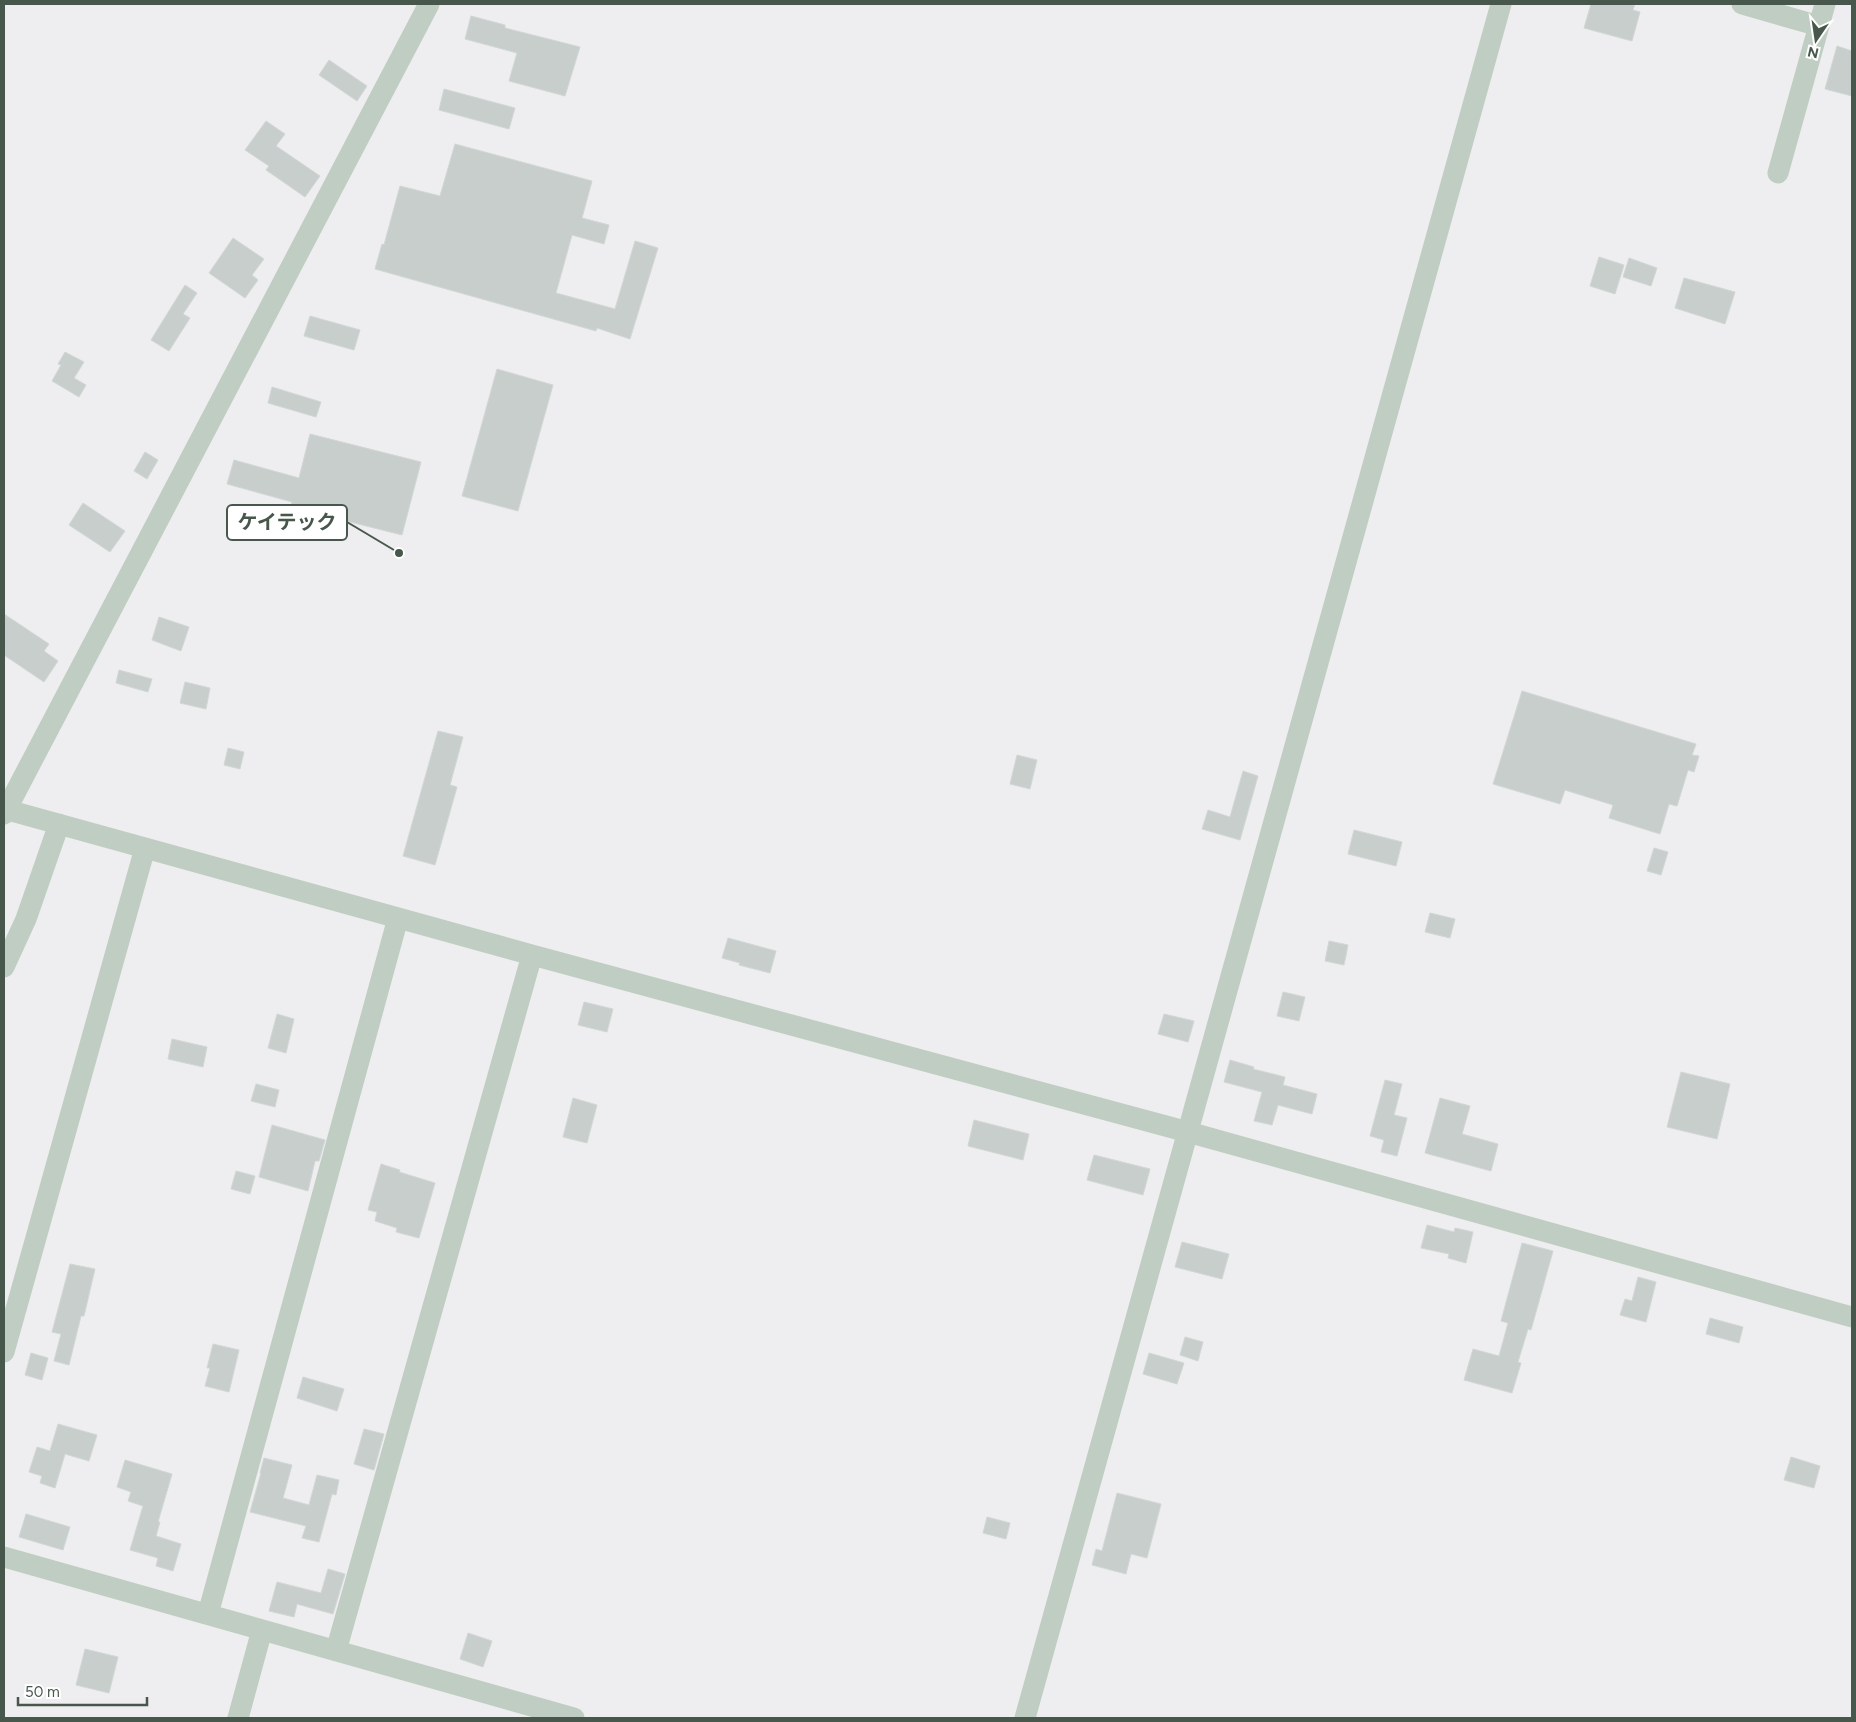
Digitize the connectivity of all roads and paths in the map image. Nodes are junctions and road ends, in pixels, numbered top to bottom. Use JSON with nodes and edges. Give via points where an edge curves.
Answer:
{"nodes":[{"id":1,"x":429,"y":4,"type":"edge"},
{"id":2,"x":1501,"y":4,"type":"edge"},
{"id":3,"x":1742,"y":4,"type":"edge"},
{"id":4,"x":1825,"y":4,"type":"edge"},
{"id":5,"x":1819,"y":26,"type":"junction"},
{"id":6,"x":1778,"y":174,"type":"dead end"},
{"id":7,"x":5,"y":811,"type":"edge"},
{"id":8,"x":60,"y":824,"type":"junction"},
{"id":9,"x":145,"y":848,"type":"junction"},
{"id":10,"x":398,"y":918,"type":"junction"},
{"id":11,"x":532,"y":955,"type":"junction"},
{"id":12,"x":4,"y":967,"type":"edge"},
{"id":13,"x":1188,"y":1132,"type":"junction"},
{"id":14,"x":1852,"y":1317,"type":"edge"},
{"id":15,"x":4,"y":1352,"type":"edge"},
{"id":16,"x":4,"y":1557,"type":"edge"},
{"id":17,"x":208,"y":1614,"type":"junction"},
{"id":18,"x":262,"y":1630,"type":"junction"},
{"id":19,"x":336,"y":1651,"type":"junction"},
{"id":20,"x":238,"y":1718,"type":"edge"},
{"id":21,"x":574,"y":1718,"type":"edge"},
{"id":22,"x":1025,"y":1718,"type":"edge"}],
"edges":[{"from":1,"to":7,"type":"street"},
{"from":2,"to":13,"type":"street"},
{"from":3,"to":5,"type":"street"},
{"from":4,"to":5,"type":"street"},
{"from":5,"to":6,"type":"street"},
{"from":7,"to":8,"type":"street"},
{"from":8,"to":9,"type":"street"},
{"from":8,"to":12,"type":"street","via":[[26,919]]},
{"from":9,"to":10,"type":"street"},
{"from":9,"to":15,"type":"street"},
{"from":10,"to":11,"type":"street"},
{"from":10,"to":17,"type":"street"},
{"from":11,"to":13,"type":"street"},
{"from":11,"to":19,"type":"street"},
{"from":13,"to":14,"type":"street"},
{"from":13,"to":22,"type":"street"},
{"from":16,"to":17,"type":"street"},
{"from":17,"to":18,"type":"street"},
{"from":18,"to":19,"type":"street"},
{"from":18,"to":20,"type":"street"},
{"from":19,"to":21,"type":"street"}]}
